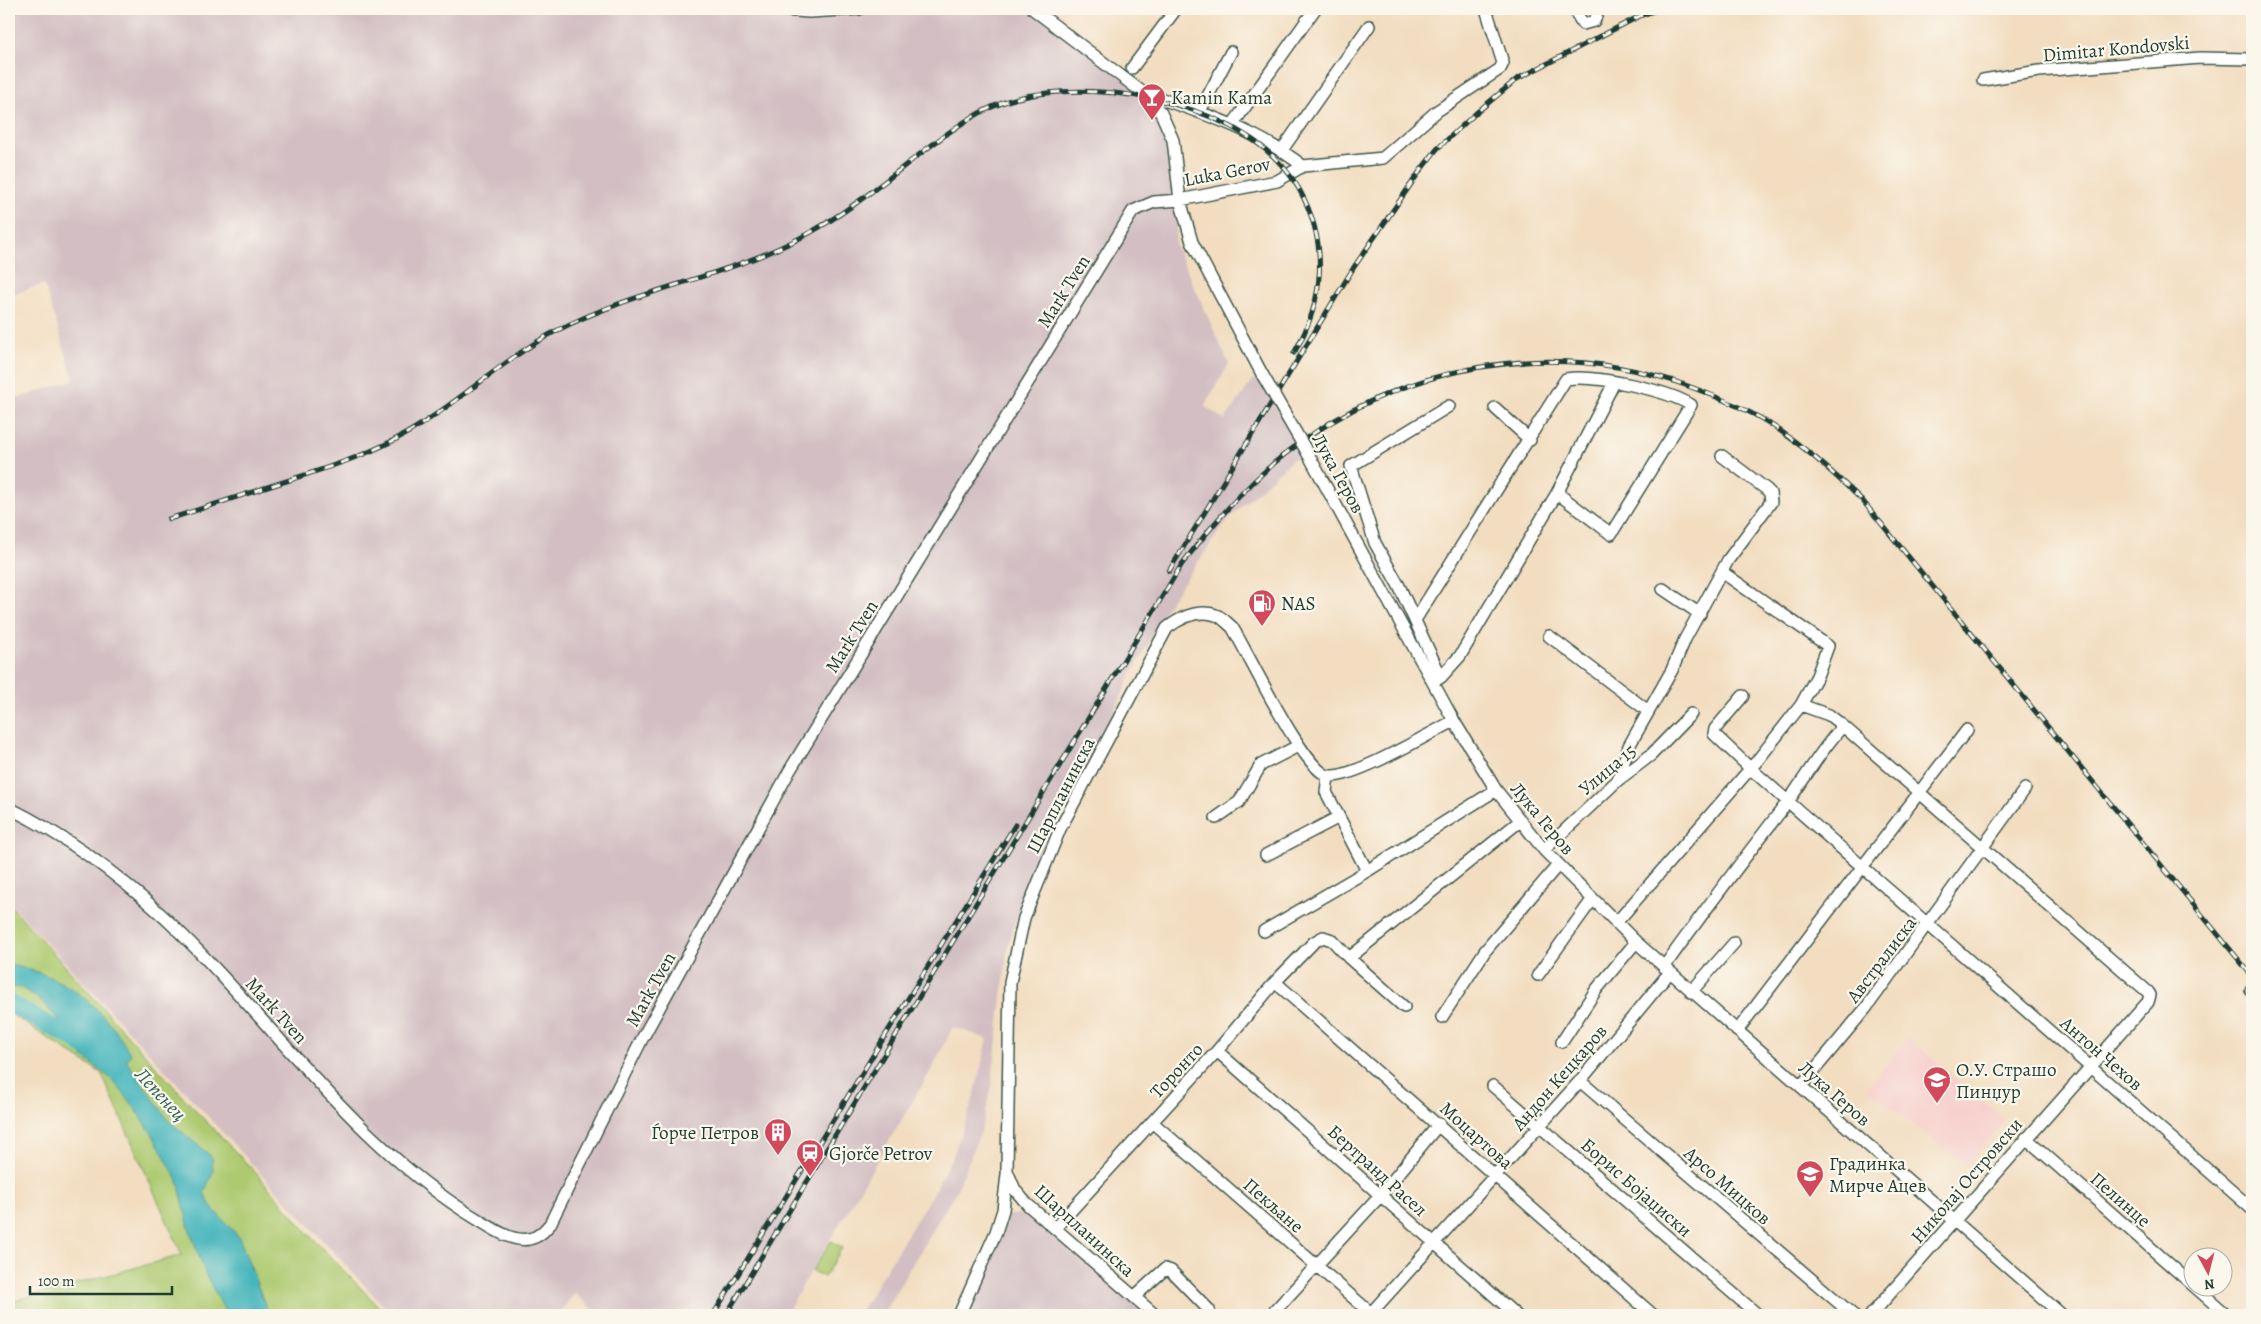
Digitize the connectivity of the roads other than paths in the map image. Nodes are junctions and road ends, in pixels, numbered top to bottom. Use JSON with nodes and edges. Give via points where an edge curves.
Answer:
{"nodes":[{"id":1,"x":770,"y":9,"type":"edge"},
{"id":2,"x":859,"y":9,"type":"edge"},
{"id":3,"x":1033,"y":9,"type":"edge"},
{"id":4,"x":1038,"y":9,"type":"edge"},
{"id":5,"x":1176,"y":9,"type":"edge"},
{"id":6,"x":1315,"y":9,"type":"edge"},
{"id":7,"x":1486,"y":9,"type":"edge"},
{"id":8,"x":1599,"y":9,"type":"edge"},
{"id":9,"x":1575,"y":11,"type":"dead end"},
{"id":10,"x":1050,"y":24,"type":"junction"},
{"id":11,"x":1369,"y":26,"type":"dead end"},
{"id":12,"x":1231,"y":52,"type":"dead end"},
{"id":13,"x":2252,"y":59,"type":"edge"},
{"id":14,"x":1132,"y":68,"type":"dead end"},
{"id":15,"x":1983,"y":80,"type":"dead end"},
{"id":16,"x":1142,"y":92,"type":"junction"},
{"id":17,"x":1200,"y":111,"type":"junction"},
{"id":18,"x":1233,"y":124,"type":"junction"},
{"id":19,"x":1282,"y":150,"type":"junction"},
{"id":20,"x":1303,"y":166,"type":"junction"},
{"id":21,"x":1180,"y":200,"type":"junction"},
{"id":22,"x":1614,"y":383,"type":"junction"},
{"id":23,"x":1449,"y":406,"type":"dead end"},
{"id":24,"x":1495,"y":408,"type":"dead end"},
{"id":25,"x":1530,"y":440,"type":"junction"},
{"id":26,"x":1722,"y":456,"type":"dead end"},
{"id":27,"x":1557,"y":494,"type":"junction"},
{"id":28,"x":1722,"y":572,"type":"junction"},
{"id":29,"x":1663,"y":589,"type":"dead end"},
{"id":30,"x":1700,"y":614,"type":"junction"},
{"id":31,"x":1415,"y":620,"type":"junction"},
{"id":32,"x":1549,"y":636,"type":"dead end"},
{"id":33,"x":1437,"y":679,"type":"junction"},
{"id":34,"x":1743,"y":696,"type":"dead end"},
{"id":35,"x":1801,"y":705,"type":"junction"},
{"id":36,"x":1648,"y":711,"type":"junction"},
{"id":37,"x":1691,"y":714,"type":"dead end"},
{"id":38,"x":1454,"y":721,"type":"junction"},
{"id":39,"x":1843,"y":726,"type":"junction"},
{"id":40,"x":1967,"y":730,"type":"dead end"},
{"id":41,"x":1298,"y":746,"type":"junction"},
{"id":42,"x":1750,"y":769,"type":"junction"},
{"id":43,"x":1328,"y":776,"type":"junction"},
{"id":44,"x":1618,"y":780,"type":"junction"},
{"id":45,"x":1496,"y":790,"type":"junction"},
{"id":46,"x":2025,"y":790,"type":"dead end"},
{"id":47,"x":1920,"y":791,"type":"junction"},
{"id":48,"x":1788,"y":801,"type":"junction"},
{"id":49,"x":9,"y":808,"type":"edge"},
{"id":50,"x":1339,"y":817,"type":"junction"},
{"id":51,"x":1216,"y":818,"type":"dead end"},
{"id":52,"x":1520,"y":821,"type":"junction"},
{"id":53,"x":1984,"y":849,"type":"junction"},
{"id":54,"x":1544,"y":850,"type":"junction"},
{"id":55,"x":1266,"y":854,"type":"dead end"},
{"id":56,"x":1558,"y":866,"type":"junction"},
{"id":57,"x":1863,"y":867,"type":"junction"},
{"id":58,"x":1367,"y":871,"type":"junction"},
{"id":59,"x":1592,"y":900,"type":"junction"},
{"id":60,"x":1616,"y":923,"type":"junction"},
{"id":61,"x":1928,"y":924,"type":"junction"},
{"id":62,"x":1264,"y":931,"type":"dead end"},
{"id":63,"x":1636,"y":942,"type":"junction"},
{"id":64,"x":1734,"y":943,"type":"dead end"},
{"id":65,"x":1349,"y":958,"type":"junction"},
{"id":66,"x":1667,"y":969,"type":"junction"},
{"id":67,"x":1538,"y":975,"type":"dead end"},
{"id":68,"x":1275,"y":982,"type":"junction"},
{"id":69,"x":1691,"y":992,"type":"junction"},
{"id":70,"x":1404,"y":1008,"type":"dead end"},
{"id":71,"x":1442,"y":1017,"type":"dead end"},
{"id":72,"x":1737,"y":1032,"type":"junction"},
{"id":73,"x":1562,"y":1042,"type":"dead end"},
{"id":74,"x":1217,"y":1051,"type":"junction"},
{"id":75,"x":2091,"y":1067,"type":"junction"},
{"id":76,"x":1580,"y":1081,"type":"junction"},
{"id":77,"x":1493,"y":1086,"type":"dead end"},
{"id":78,"x":1801,"y":1086,"type":"junction"},
{"id":79,"x":1152,"y":1122,"type":"junction"},
{"id":80,"x":1439,"y":1124,"type":"junction"},
{"id":81,"x":1540,"y":1126,"type":"junction"},
{"id":82,"x":2026,"y":1138,"type":"junction"},
{"id":83,"x":1007,"y":1171,"type":"junction"},
{"id":84,"x":1496,"y":1175,"type":"junction"},
{"id":85,"x":1381,"y":1195,"type":"junction"},
{"id":86,"x":2252,"y":1208,"type":"edge"},
{"id":87,"x":1954,"y":1221,"type":"junction"},
{"id":88,"x":1056,"y":1228,"type":"junction"},
{"id":89,"x":1433,"y":1243,"type":"junction"},
{"id":90,"x":1316,"y":1265,"type":"junction"},
{"id":91,"x":2184,"y":1277,"type":"edge"},
{"id":92,"x":2205,"y":1296,"type":"edge"},
{"id":93,"x":1134,"y":1297,"type":"junction"},
{"id":94,"x":1210,"y":1310,"type":"dead end"},
{"id":95,"x":1372,"y":1314,"type":"edge"},
{"id":96,"x":959,"y":1315,"type":"edge"},
{"id":97,"x":1155,"y":1315,"type":"edge"},
{"id":98,"x":1271,"y":1315,"type":"edge"},
{"id":99,"x":1516,"y":1315,"type":"edge"},
{"id":100,"x":1653,"y":1315,"type":"edge"},
{"id":101,"x":1758,"y":1315,"type":"edge"},
{"id":102,"x":1853,"y":1315,"type":"edge"},
{"id":103,"x":1871,"y":1315,"type":"edge"},
{"id":104,"x":2062,"y":1315,"type":"edge"},
{"id":105,"x":2227,"y":1315,"type":"edge"}],
"edges":[{"from":1,"to":2,"type":"street","via":[[809,12]]},
{"from":3,"to":10,"type":"street","name":"Luka Gerov"},
{"from":4,"to":10,"type":"street","name":"Luka Gerov"},
{"from":5,"to":14,"type":"street"},
{"from":6,"to":18,"type":"street"},
{"from":7,"to":20,"type":"street","name":"Luka Gerov","via":[[1503,62],[1500,69],[1437,111],[1383,158]]},
{"from":8,"to":9,"type":"street","via":[[1594,21],[1583,24]]},
{"from":10,"to":16,"type":"street","name":"Luka Gerov"},
{"from":11,"to":19,"type":"street"},
{"from":12,"to":17,"type":"street"},
{"from":13,"to":15,"type":"street","name":"Dimitar Kondovski","via":[[2200,58],[2039,71]]},
{"from":16,"to":17,"type":"street"},
{"from":16,"to":21,"type":"street","name":"Luka Gerov","via":[[1161,113],[1172,140]]},
{"from":17,"to":18,"type":"street"},
{"from":18,"to":19,"type":"street"},
{"from":19,"to":20,"type":"street"},
{"from":20,"to":21,"type":"street","name":"Luka Gerov","via":[[1277,181]]},
{"from":21,"to":33,"type":"street","name":"Лука Геров","bridge":true,"via":[[1192,242],[1262,374]]},
{"from":21,"to":49,"type":"street","name":"Mark Tven","via":[[1166,199],[1144,205],[1133,211],[1127,220],[790,770],[642,1039],[543,1233],[531,1239],[505,1234],[454,1205],[416,1178],[339,1105],[216,969],[165,918],[111,872]]},
{"from":22,"to":25,"type":"street","via":[[1566,379]]},
{"from":22,"to":27,"type":"street"},
{"from":22,"to":27,"type":"street","via":[[1665,393],[1691,405],[1611,534]]},
{"from":23,"to":31,"type":"street","via":[[1351,466],[1375,542]]},
{"from":24,"to":25,"type":"street"},
{"from":25,"to":31,"type":"street"},
{"from":26,"to":28,"type":"street","via":[[1770,493],[1771,502]]},
{"from":27,"to":33,"type":"street","via":[[1460,656]]},
{"from":28,"to":30,"type":"street"},
{"from":28,"to":35,"type":"street","via":[[1828,646]]},
{"from":29,"to":30,"type":"street"},
{"from":30,"to":36,"type":"street"},
{"from":31,"to":33,"type":"street"},
{"from":32,"to":36,"type":"street"},
{"from":33,"to":38,"type":"street","name":"Лука Геров"},
{"from":34,"to":42,"type":"street","name":"Антон Чехов","via":[[1714,734]]},
{"from":35,"to":39,"type":"street","via":[[1829,715]]},
{"from":35,"to":42,"type":"street"},
{"from":36,"to":44,"type":"street","via":[[1629,746]]},
{"from":37,"to":44,"type":"street","name":"Улица 15","via":[[1651,755]]},
{"from":38,"to":43,"type":"street","via":[[1353,772]]},
{"from":38,"to":45,"type":"street","name":"Лука Геров"},
{"from":39,"to":47,"type":"street"},
{"from":39,"to":48,"type":"street","name":"Андон Кецкаров"},
{"from":40,"to":47,"type":"street"},
{"from":41,"to":43,"type":"street","name":"Шарпланинска","via":[[1316,770]]},
{"from":41,"to":51,"type":"street","via":[[1261,765],[1239,802]]},
{"from":41,"to":83,"type":"street","name":"Шарпланинска","via":[[1232,627],[1216,615],[1197,614],[1182,617],[1167,628],[1060,829],[1024,918],[1010,982]]},
{"from":42,"to":48,"type":"street","name":"Антон Чехов"},
{"from":42,"to":60,"type":"street"},
{"from":43,"to":50,"type":"street","via":[[1326,792]]},
{"from":44,"to":54,"type":"street","name":"Улица 15"},
{"from":45,"to":52,"type":"street","name":"Лука Геров"},
{"from":45,"to":58,"type":"street"},
{"from":46,"to":53,"type":"street","name":"Австралиска"},
{"from":47,"to":53,"type":"street"},
{"from":47,"to":57,"type":"street"},
{"from":48,"to":57,"type":"street","name":"Антон Чехов"},
{"from":48,"to":66,"type":"street","name":"Андон Кецкаров","via":[[1736,867]]},
{"from":50,"to":55,"type":"street"},
{"from":50,"to":58,"type":"street"},
{"from":52,"to":54,"type":"street","name":"Лука Геров"},
{"from":52,"to":65,"type":"street"},
{"from":53,"to":61,"type":"street","name":"Австралиска"},
{"from":53,"to":75,"type":"street","name":"Николај Островски","via":[[2150,995],[2148,1002]]},
{"from":54,"to":56,"type":"street","name":"Лука Геров"},
{"from":56,"to":59,"type":"street","name":"Лука Геров"},
{"from":56,"to":71,"type":"street","via":[[1485,951]]},
{"from":57,"to":61,"type":"street","name":"Антон Чехов"},
{"from":57,"to":72,"type":"street"},
{"from":58,"to":62,"type":"street"},
{"from":59,"to":60,"type":"street","name":"Лука Геров"},
{"from":59,"to":67,"type":"street"},
{"from":60,"to":63,"type":"street","name":"Лука Геров"},
{"from":61,"to":75,"type":"street","name":"Антон Чехов"},
{"from":61,"to":78,"type":"street","name":"Австралиска","via":[[1866,1008]]},
{"from":63,"to":66,"type":"street","name":"Лука Геров"},
{"from":63,"to":73,"type":"street","via":[[1596,990]]},
{"from":64,"to":69,"type":"street"},
{"from":65,"to":68,"type":"street","name":"Торонто","via":[[1332,940],[1323,937],[1314,942]]},
{"from":65,"to":70,"type":"street"},
{"from":66,"to":69,"type":"street","name":"Лука Геров"},
{"from":66,"to":76,"type":"street","name":"Андон Кецкаров"},
{"from":68,"to":74,"type":"street","name":"Торонто"},
{"from":68,"to":80,"type":"street","name":"Моцартова"},
{"from":69,"to":72,"type":"street","name":"Лука Геров"},
{"from":72,"to":78,"type":"street","name":"Лука Геров"},
{"from":74,"to":79,"type":"street","name":"Торонто"},
{"from":74,"to":85,"type":"street","name":"Бертранд Расел"},
{"from":75,"to":82,"type":"street","name":"Николај Островски"},
{"from":75,"to":86,"type":"street","name":"Антон Чехов"},
{"from":76,"to":81,"type":"street","name":"Андон Кецкаров"},
{"from":76,"to":102,"type":"street","name":"Арсо Мицков"},
{"from":77,"to":81,"type":"street","name":"Борис Бојаџиски"},
{"from":78,"to":87,"type":"street","name":"Лука Геров"},
{"from":79,"to":88,"type":"street","name":"Торонто"},
{"from":79,"to":90,"type":"street","name":"Пекљане"},
{"from":80,"to":84,"type":"street","name":"Моцартова"},
{"from":80,"to":85,"type":"street"},
{"from":81,"to":84,"type":"street","name":"Андон Кецкаров"},
{"from":81,"to":101,"type":"street","name":"Борис Бојаџиски"},
{"from":82,"to":87,"type":"street","name":"Николај Островски"},
{"from":82,"to":91,"type":"street","name":"Пелинце"},
{"from":83,"to":88,"type":"street","name":"Шарпланинска","via":[[1021,1197]]},
{"from":83,"to":96,"type":"street","via":[[996,1232]]},
{"from":84,"to":89,"type":"street","name":"Андон Кецкаров"},
{"from":84,"to":100,"type":"street","name":"Моцартова"},
{"from":85,"to":89,"type":"street","name":"Бертранд Расел"},
{"from":85,"to":90,"type":"street"},
{"from":87,"to":103,"type":"street","name":"Николај Островски"},
{"from":87,"to":104,"type":"street","name":"Лука Геров"},
{"from":88,"to":93,"type":"street","name":"Шарпланинска"},
{"from":89,"to":95,"type":"street","name":"Андон Кецкаров"},
{"from":89,"to":99,"type":"street","name":"Бертранд Расел"},
{"from":90,"to":95,"type":"street","name":"Пекљане"},
{"from":90,"to":98,"type":"street"},
{"from":92,"to":105,"type":"street","name":"Пелинце"},
{"from":93,"to":94,"type":"street","via":[[1165,1269],[1171,1271]]},
{"from":93,"to":97,"type":"street","name":"Шарпланинска"}]}
